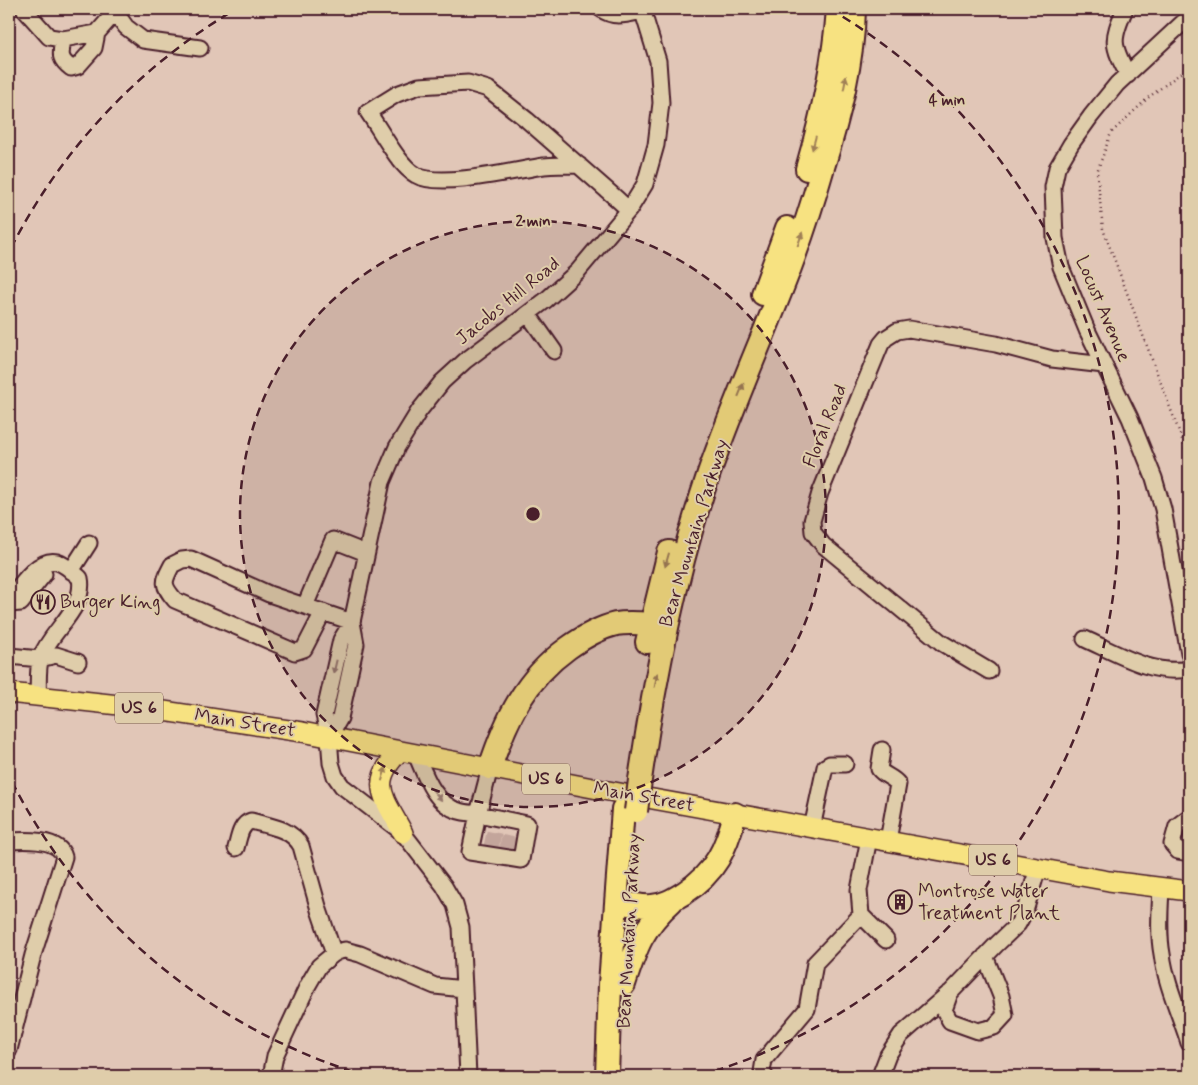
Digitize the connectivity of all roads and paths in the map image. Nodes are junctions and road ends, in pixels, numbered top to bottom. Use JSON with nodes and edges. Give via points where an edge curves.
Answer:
{"nodes":[{"id":1,"x":24,"y":9,"type":"edge"},
{"id":2,"x":601,"y":9,"type":"edge"},
{"id":3,"x":838,"y":9,"type":"edge"},
{"id":4,"x":854,"y":9,"type":"edge"},
{"id":5,"x":1125,"y":9,"type":"edge"},
{"id":6,"x":116,"y":10,"type":"edge"},
{"id":7,"x":642,"y":10,"type":"edge"},
{"id":8,"x":1189,"y":17,"type":"edge"},
{"id":9,"x":97,"y":33,"type":"junction"},
{"id":10,"x":63,"y":39,"type":"junction"},
{"id":11,"x":200,"y":48,"type":"dead end"},
{"id":12,"x":1189,"y":67,"type":"edge"},
{"id":13,"x":1128,"y":75,"type":"junction"},
{"id":14,"x":579,"y":165,"type":"junction"},
{"id":15,"x":629,"y":210,"type":"junction"},
{"id":16,"x":528,"y":314,"type":"junction"},
{"id":17,"x":554,"y":351,"type":"dead end"},
{"id":18,"x":1104,"y":366,"type":"junction"},
{"id":19,"x":1189,"y":458,"type":"edge"},
{"id":20,"x":89,"y":543,"type":"dead end"},
{"id":21,"x":366,"y":553,"type":"junction"},
{"id":22,"x":71,"y":571,"type":"junction"},
{"id":23,"x":9,"y":600,"type":"edge"},
{"id":24,"x":9,"y":604,"type":"edge"},
{"id":25,"x":305,"y":606,"type":"junction"},
{"id":26,"x":323,"y":612,"type":"junction"},
{"id":27,"x":352,"y":622,"type":"junction"},
{"id":28,"x":651,"y":624,"type":"junction"},
{"id":29,"x":1187,"y":636,"type":"edge"},
{"id":30,"x":1085,"y":639,"type":"dead end"},
{"id":31,"x":43,"y":654,"type":"junction"},
{"id":32,"x":1189,"y":654,"type":"edge"},
{"id":33,"x":9,"y":656,"type":"edge"},
{"id":34,"x":78,"y":662,"type":"dead end"},
{"id":35,"x":1189,"y":669,"type":"edge"},
{"id":36,"x":989,"y":671,"type":"dead end"},
{"id":37,"x":9,"y":693,"type":"edge"},
{"id":38,"x":38,"y":696,"type":"junction"},
{"id":39,"x":329,"y":738,"type":"junction"},
{"id":40,"x":882,"y":750,"type":"dead end"},
{"id":41,"x":408,"y":752,"type":"junction"},
{"id":42,"x":844,"y":764,"type":"dead end"},
{"id":43,"x":490,"y":768,"type":"junction"},
{"id":44,"x":633,"y":778,"type":"junction"},
{"id":45,"x":630,"y":810,"type":"junction"},
{"id":46,"x":478,"y":814,"type":"junction"},
{"id":47,"x":735,"y":814,"type":"junction"},
{"id":48,"x":1189,"y":817,"type":"edge"},
{"id":49,"x":812,"y":828,"type":"junction"},
{"id":50,"x":403,"y":833,"type":"junction"},
{"id":51,"x":869,"y":838,"type":"junction"},
{"id":52,"x":9,"y":840,"type":"edge"},
{"id":53,"x":888,"y":841,"type":"junction"},
{"id":54,"x":236,"y":848,"type":"dead end"},
{"id":55,"x":1189,"y":853,"type":"edge"},
{"id":56,"x":1038,"y":868,"type":"junction"},
{"id":57,"x":1161,"y":888,"type":"junction"},
{"id":58,"x":1189,"y":891,"type":"edge"},
{"id":59,"x":674,"y":899,"type":"junction"},
{"id":60,"x":629,"y":904,"type":"junction"},
{"id":61,"x":861,"y":915,"type":"junction"},
{"id":62,"x":886,"y":940,"type":"dead end"},
{"id":63,"x":334,"y":954,"type":"junction"},
{"id":64,"x":985,"y":956,"type":"junction"},
{"id":65,"x":624,"y":984,"type":"junction"},
{"id":66,"x":464,"y":989,"type":"junction"},
{"id":67,"x":950,"y":993,"type":"junction"},
{"id":68,"x":1189,"y":1044,"type":"edge"},
{"id":69,"x":9,"y":1050,"type":"edge"},
{"id":70,"x":271,"y":1076,"type":"edge"},
{"id":71,"x":468,"y":1076,"type":"edge"},
{"id":72,"x":607,"y":1076,"type":"edge"},
{"id":73,"x":621,"y":1076,"type":"edge"},
{"id":74,"x":765,"y":1076,"type":"edge"},
{"id":75,"x":880,"y":1076,"type":"edge"}],
"edges":[{"from":1,"to":10,"type":"street","via":[[49,37]]},
{"from":2,"to":7,"type":"street","via":[[617,16]]},
{"from":3,"to":28,"type":"highway","name":"Bear Mountain Parkway","one_way":true,"via":[[828,84],[807,170],[773,268],[696,464]]},
{"from":44,"to":4,"type":"highway","name":"Bear Mountain Parkway","one_way":true,"via":[[681,566],[712,464],[790,268],[832,140],[845,83]]},
{"from":5,"to":13,"type":"street","via":[[1114,37],[1118,56]]},
{"from":6,"to":9,"type":"street"},
{"from":6,"to":11,"type":"street","via":[[126,27],[143,40]]},
{"from":7,"to":15,"type":"street","name":"Jacobs Hill Road","via":[[658,61],[661,103],[656,144],[644,184]]},
{"from":8,"to":13,"type":"street","name":"Locust Avenue"},
{"from":9,"to":10,"type":"street"},
{"from":9,"to":10,"type":"street","via":[[94,48],[78,66],[71,68],[61,58]]},
{"from":12,"to":19,"type":"path","via":[[1149,97],[1111,133],[1096,172],[1103,229]]},
{"from":13,"to":18,"type":"street","name":"Locust Avenue","via":[[1071,144],[1057,168],[1053,187],[1055,238],[1062,267]]},
{"from":14,"to":14,"type":"street","via":[[428,180],[402,164],[368,112],[397,94],[419,86],[468,83],[488,88]]},
{"from":14,"to":15,"type":"street"},
{"from":15,"to":16,"type":"street","name":"Jacobs Hill Road","via":[[578,271]]},
{"from":16,"to":17,"type":"street"},
{"from":16,"to":21,"type":"street","name":"Jacobs Hill Road","via":[[464,361],[418,411],[382,482]]},
{"from":18,"to":29,"type":"street","name":"Locust Avenue","via":[[1130,418],[1154,478]]},
{"from":18,"to":36,"type":"street","name":"Floral Road","via":[[1052,359],[932,332],[897,331],[880,344],[820,493],[812,522],[813,532],[823,545],[942,643]]},
{"from":20,"to":22,"type":"street"},
{"from":21,"to":25,"type":"street","via":[[333,540]]},
{"from":21,"to":27,"type":"street","name":"Jacobs Hill Road"},
{"from":22,"to":23,"type":"street","via":[[58,562],[47,562],[31,574]]},
{"from":22,"to":31,"type":"street","via":[[80,578],[82,588]]},
{"from":24,"to":31,"type":"street","via":[[21,603],[47,572],[55,570],[73,583],[73,591],[45,637]]},
{"from":25,"to":26,"type":"street"},
{"from":25,"to":26,"type":"street","via":[[269,594],[192,559],[172,565],[165,579],[165,589],[175,600],[295,652],[304,649]]},
{"from":26,"to":27,"type":"street"},
{"from":27,"to":39,"type":"street","name":"Jacobs Hill Road","via":[[341,640],[324,715]]},
{"from":28,"to":43,"type":"highway","via":[[610,626],[561,653],[533,680],[520,699]]},
{"from":28,"to":44,"type":"highway","name":"Bear Mountain Parkway","via":[[640,680]]},
{"from":29,"to":32,"type":"street","name":"Locust Avenue"},
{"from":30,"to":35,"type":"street","via":[[1160,670],[1175,672]]},
{"from":31,"to":33,"type":"street"},
{"from":31,"to":34,"type":"street"},
{"from":31,"to":38,"type":"street"},
{"from":37,"to":38,"type":"main road","name":"Main Street","number":"US 6"},
{"from":38,"to":39,"type":"main road","name":"Main Street","number":"US 6","via":[[137,707]]},
{"from":39,"to":41,"type":"main road","name":"Main Street","number":"US 6"},
{"from":39,"to":50,"type":"street","name":"Jacobs Hill Road","via":[[334,776],[342,786]]},
{"from":40,"to":53,"type":"street","via":[[879,769],[898,784]]},
{"from":41,"to":43,"type":"main road","name":"Main Street","number":"US 6"},
{"from":41,"to":46,"type":"street","one_way":true,"via":[[441,800],[458,811]]},
{"from":50,"to":41,"type":"main road","one_way":true,"via":[[381,785],[384,769]]},
{"from":42,"to":49,"type":"street","via":[[825,767]]},
{"from":43,"to":46,"type":"street"},
{"from":43,"to":47,"type":"main road","name":"Main Street","number":"US 6"},
{"from":44,"to":45,"type":"highway","name":"Bear Mountain Parkway","bridge":true},
{"from":45,"to":60,"type":"highway","name":"Bear Mountain Parkway"},
{"from":45,"to":72,"type":"highway","name":"Bear Mountain Parkway","via":[[614,930]]},
{"from":46,"to":46,"type":"street","via":[[527,824],[521,860],[490,851],[470,852]]},
{"from":47,"to":49,"type":"main road","name":"Main Street","number":"US 6"},
{"from":47,"to":59,"type":"highway","via":[[725,846],[714,866]]},
{"from":48,"to":55,"type":"street","via":[[1177,826],[1172,844],[1178,851]]},
{"from":49,"to":51,"type":"main road","name":"Main Street","number":"US 6"},
{"from":50,"to":66,"type":"street","name":"Jacobs Hill Road","via":[[455,905],[461,927]]},
{"from":51,"to":53,"type":"main road","name":"Main Street","number":"US 6"},
{"from":51,"to":61,"type":"street","via":[[859,890]]},
{"from":52,"to":69,"type":"street","via":[[44,842],[58,847],[64,857],[33,955]]},
{"from":53,"to":56,"type":"main road","name":"Main Street","number":"US 6"},
{"from":54,"to":63,"type":"street","via":[[242,826],[251,821],[289,832],[297,839]]},
{"from":56,"to":57,"type":"main road","name":"Main Street","number":"US 6"},
{"from":56,"to":64,"type":"street","via":[[1018,924]]},
{"from":57,"to":58,"type":"main road","name":"Main Street","number":"US 6"},
{"from":57,"to":68,"type":"street","via":[[1162,954]]},
{"from":59,"to":60,"type":"highway","via":[[650,906]]},
{"from":59,"to":65,"type":"highway","via":[[645,931]]},
{"from":60,"to":65,"type":"highway","name":"Bear Mountain Parkway"},
{"from":61,"to":62,"type":"street"},
{"from":61,"to":74,"type":"street","via":[[815,963],[807,1009],[764,1060],[762,1072]]},
{"from":63,"to":66,"type":"street","via":[[345,950],[360,954],[435,986]]},
{"from":63,"to":70,"type":"street","via":[[320,966],[308,985],[276,1056]]},
{"from":64,"to":67,"type":"street"},
{"from":64,"to":67,"type":"street","via":[[1005,1015],[994,1027],[978,1031],[950,1021],[944,1010]]},
{"from":65,"to":73,"type":"highway","name":"Bear Mountain Parkway"},
{"from":66,"to":71,"type":"street","name":"Jacobs Hill Road"},
{"from":67,"to":75,"type":"street","via":[[901,1035]]}]}
